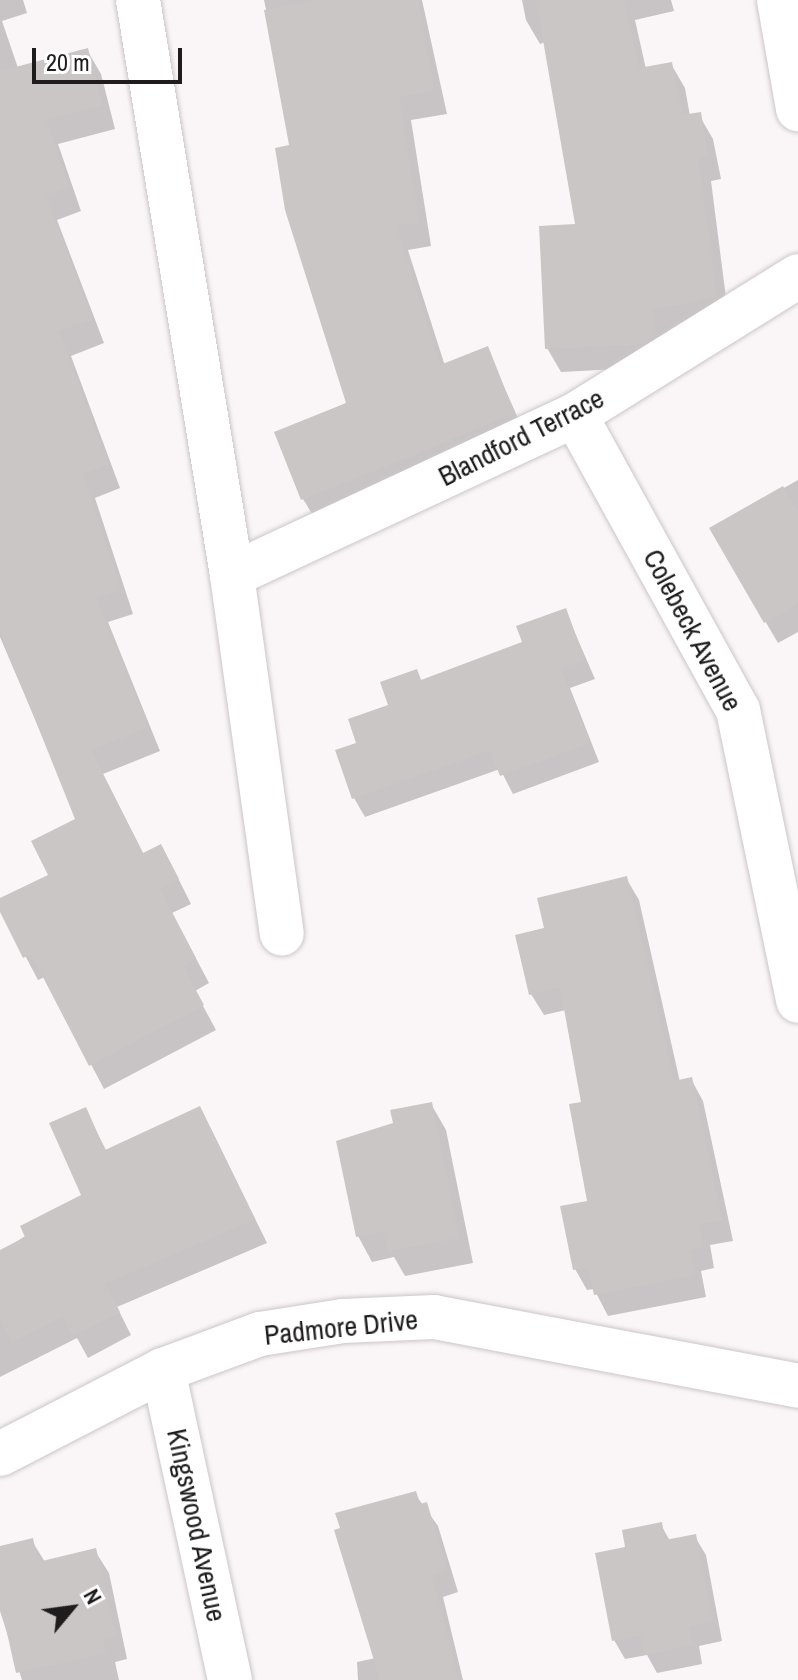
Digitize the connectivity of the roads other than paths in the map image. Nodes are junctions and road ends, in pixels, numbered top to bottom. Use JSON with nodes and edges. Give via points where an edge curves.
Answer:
{"nodes":[{"id":1,"x":138,"y":0,"type":"edge"},
{"id":2,"x":779,"y":0,"type":"edge"},
{"id":3,"x":798,"y":109,"type":"edge"},
{"id":4,"x":798,"y":276,"type":"edge"},
{"id":5,"x":575,"y":415,"type":"junction"},
{"id":6,"x":232,"y":575,"type":"junction"},
{"id":7,"x":282,"y":934,"type":"dead end"},
{"id":8,"x":798,"y":1001,"type":"edge"},
{"id":9,"x":163,"y":1370,"type":"junction"},
{"id":10,"x":798,"y":1386,"type":"edge"},
{"id":11,"x":0,"y":1454,"type":"edge"},
{"id":12,"x":230,"y":1680,"type":"edge"}],
"edges":[{"from":1,"to":6,"type":"street"},
{"from":2,"to":3,"type":"street"},
{"from":4,"to":5,"type":"street","name":"Blandford Terrace"},
{"from":5,"to":6,"type":"street","name":"Blandford Terrace"},
{"from":5,"to":8,"type":"street","name":"Colebeck Avenue","via":[[738,710]]},
{"from":6,"to":7,"type":"street"},
{"from":9,"to":10,"type":"street","name":"Padmore Drive","via":[[260,1334],[343,1321],[434,1317]]},
{"from":9,"to":11,"type":"street","name":"Padmore Drive"},
{"from":9,"to":12,"type":"street","name":"Kingswood Avenue"}]}
